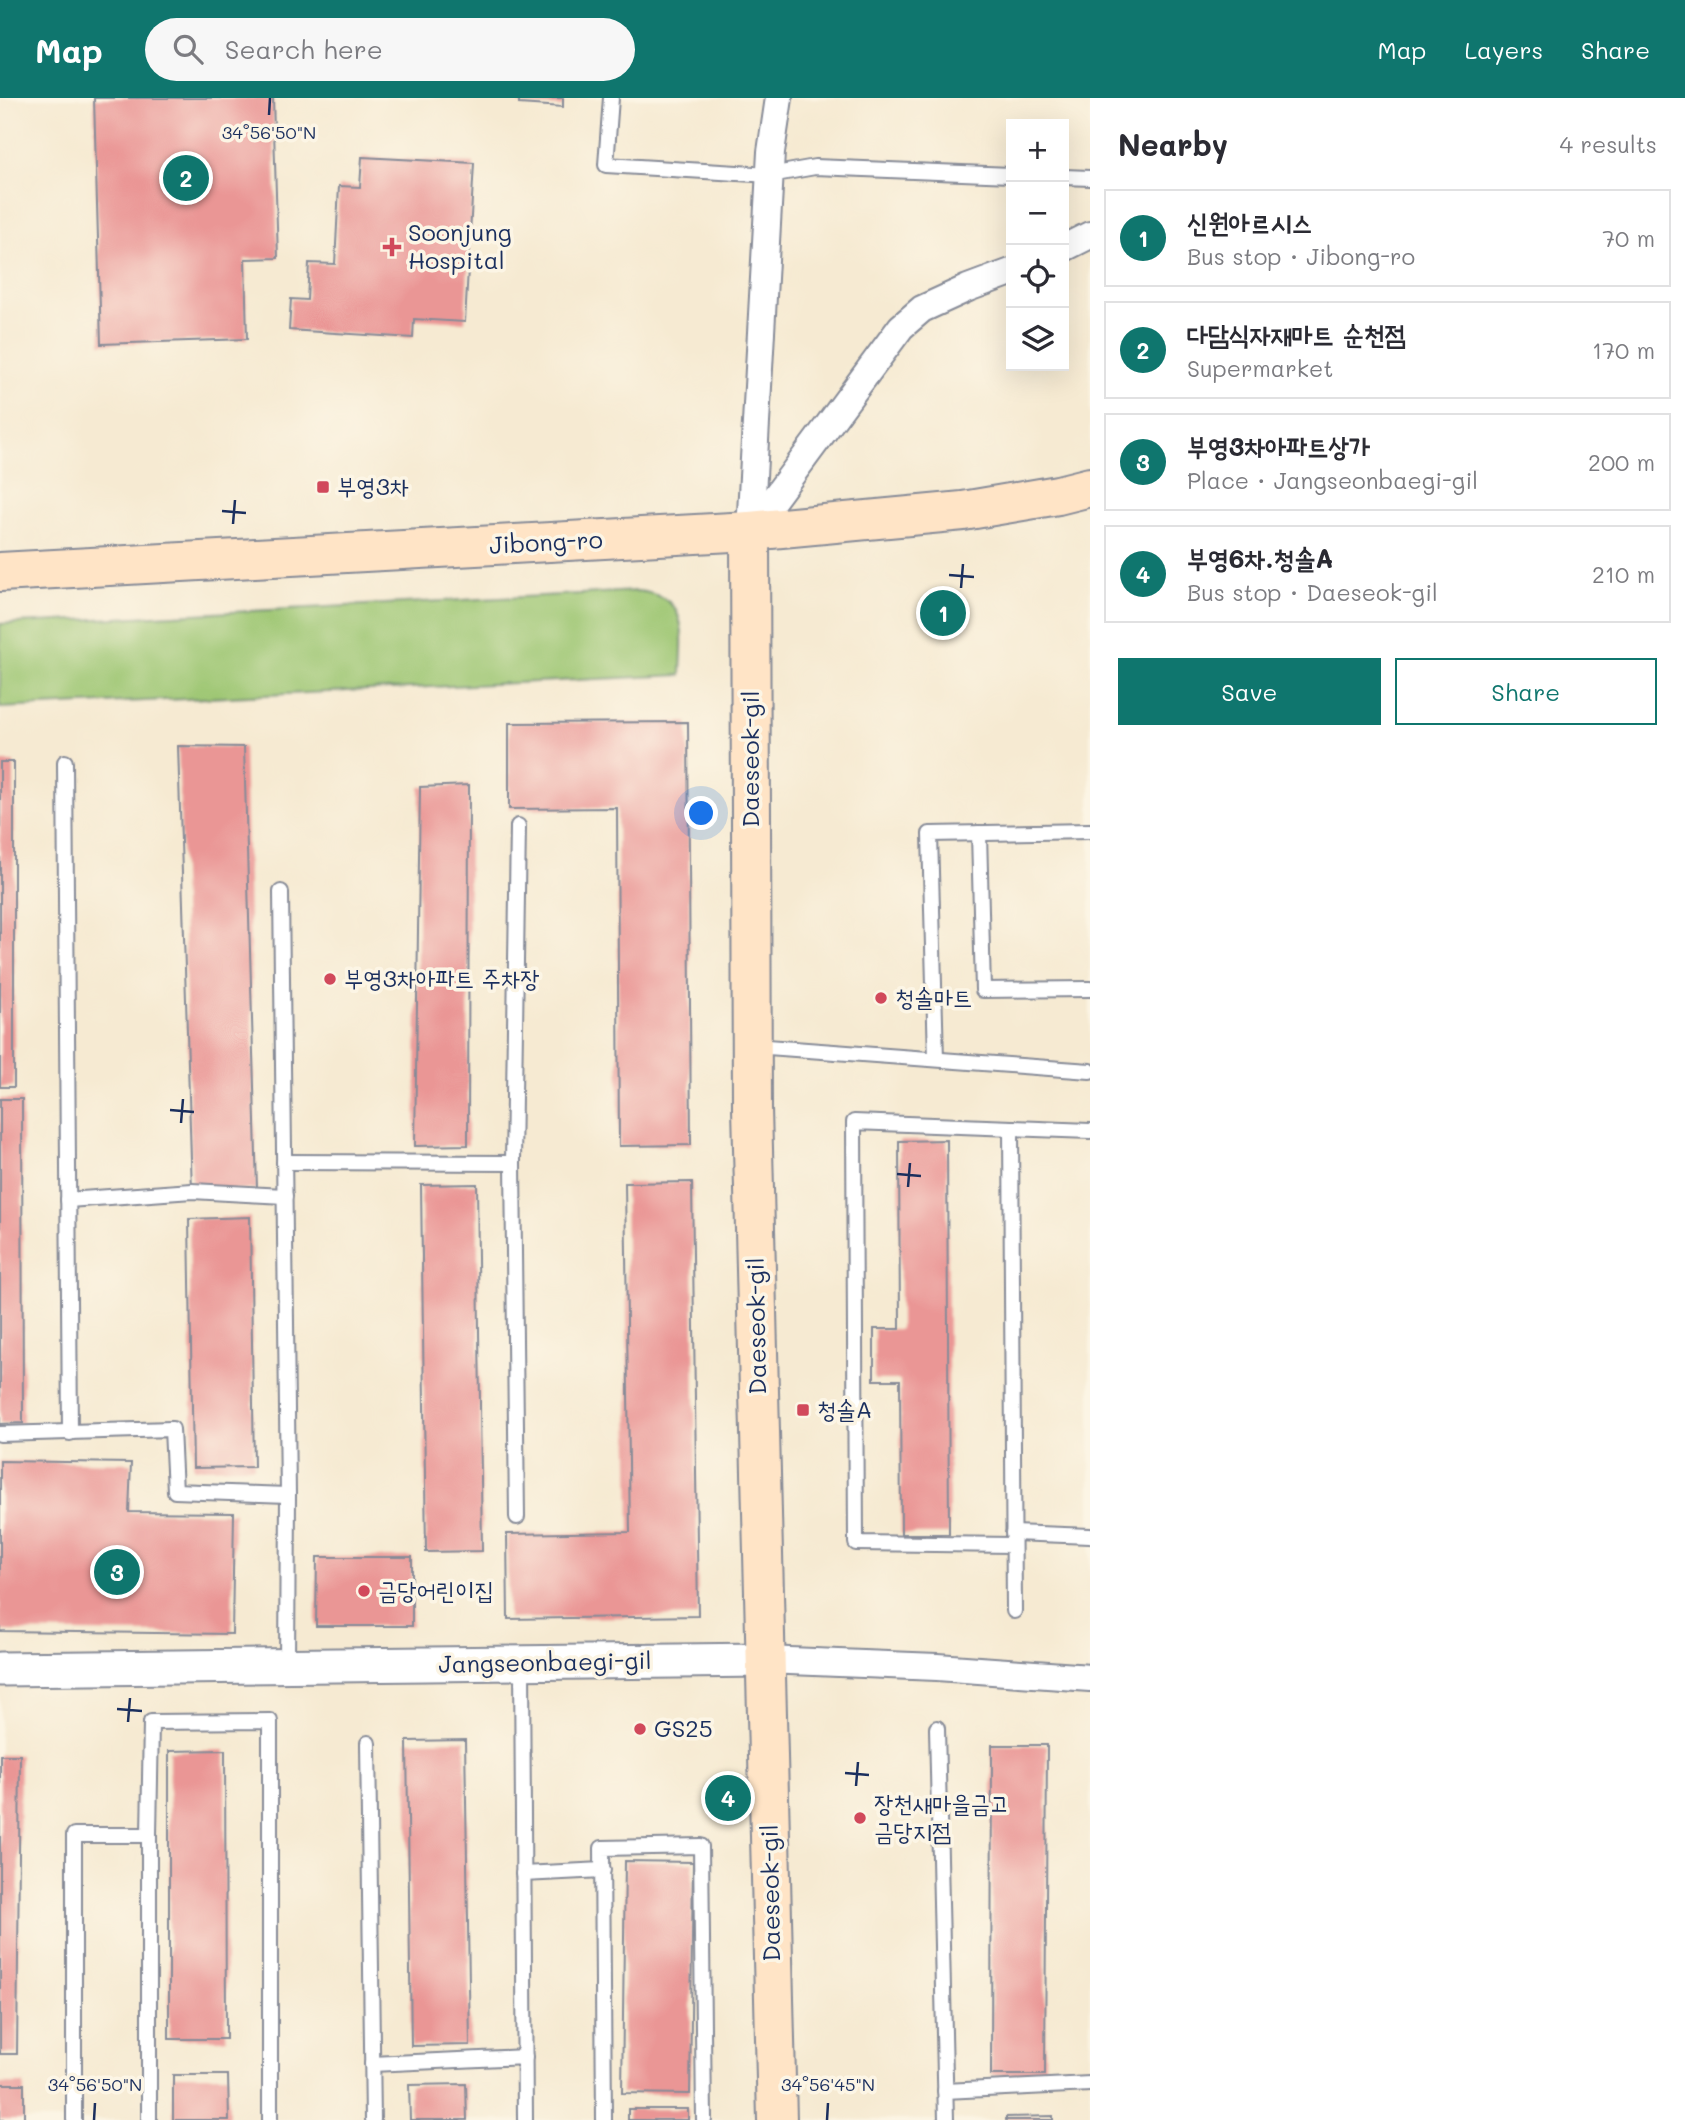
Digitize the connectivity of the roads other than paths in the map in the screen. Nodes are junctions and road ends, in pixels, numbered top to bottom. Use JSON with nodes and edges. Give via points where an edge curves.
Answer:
{"nodes":[{"id":1,"x":611,"y":98,"type":"edge"},
{"id":2,"x":779,"y":98,"type":"edge"},
{"id":3,"x":770,"y":175,"type":"junction"},
{"id":4,"x":1006,"y":175,"type":"edge"},
{"id":5,"x":1069,"y":177,"type":"edge"},
{"id":6,"x":1090,"y":178,"type":"edge"},
{"id":7,"x":1090,"y":233,"type":"edge"},
{"id":8,"x":1069,"y":245,"type":"edge"},
{"id":9,"x":1006,"y":274,"type":"edge"},
{"id":10,"x":1090,"y":487,"type":"edge"},
{"id":11,"x":750,"y":531,"type":"junction"},
{"id":12,"x":0,"y":572,"type":"edge"},
{"id":13,"x":65,"y":762,"type":"dead end"},
{"id":14,"x":518,"y":826,"type":"dead end"},
{"id":15,"x":1090,"y":831,"type":"edge"},
{"id":16,"x":979,"y":833,"type":"junction"},
{"id":17,"x":281,"y":892,"type":"dead end"},
{"id":18,"x":1090,"y":989,"type":"edge"},
{"id":19,"x":752,"y":1046,"type":"junction"},
{"id":20,"x":936,"y":1059,"type":"junction"},
{"id":21,"x":1090,"y":1071,"type":"edge"},
{"id":22,"x":1011,"y":1128,"type":"junction"},
{"id":23,"x":1090,"y":1131,"type":"edge"},
{"id":24,"x":284,"y":1163,"type":"junction"},
{"id":25,"x":513,"y":1163,"type":"junction"},
{"id":26,"x":285,"y":1196,"type":"junction"},
{"id":27,"x":68,"y":1200,"type":"junction"},
{"id":28,"x":70,"y":1433,"type":"junction"},
{"id":29,"x":0,"y":1434,"type":"edge"},
{"id":30,"x":288,"y":1495,"type":"junction"},
{"id":31,"x":517,"y":1517,"type":"dead end"},
{"id":32,"x":1090,"y":1536,"type":"edge"},
{"id":33,"x":1013,"y":1539,"type":"junction"},
{"id":34,"x":1014,"y":1611,"type":"dead end"},
{"id":35,"x":765,"y":1660,"type":"junction"},
{"id":36,"x":522,"y":1664,"type":"junction"},
{"id":37,"x":288,"y":1666,"type":"junction"},
{"id":38,"x":0,"y":1669,"type":"edge"},
{"id":39,"x":1090,"y":1678,"type":"edge"},
{"id":40,"x":936,"y":1728,"type":"dead end"},
{"id":41,"x":368,"y":1743,"type":"dead end"},
{"id":42,"x":149,"y":1835,"type":"junction"},
{"id":43,"x":603,"y":1870,"type":"junction"},
{"id":44,"x":523,"y":1874,"type":"junction"},
{"id":45,"x":524,"y":2057,"type":"junction"},
{"id":46,"x":372,"y":2064,"type":"junction"},
{"id":47,"x":1090,"y":2084,"type":"edge"},
{"id":48,"x":945,"y":2091,"type":"junction"},
{"id":49,"x":74,"y":2120,"type":"edge"},
{"id":50,"x":149,"y":2120,"type":"edge"},
{"id":51,"x":270,"y":2120,"type":"edge"},
{"id":52,"x":373,"y":2120,"type":"edge"},
{"id":53,"x":525,"y":2120,"type":"edge"},
{"id":54,"x":604,"y":2120,"type":"edge"},
{"id":55,"x":704,"y":2120,"type":"edge"},
{"id":56,"x":777,"y":2120,"type":"edge"},
{"id":57,"x":946,"y":2120,"type":"edge"}],
"edges":[{"from":1,"to":3,"type":"lane","via":[[606,165]]},
{"from":2,"to":3,"type":"street"},
{"from":3,"to":4,"type":"lane","via":[[816,167]]},
{"from":3,"to":11,"type":"street"},
{"from":5,"to":6,"type":"lane"},
{"from":7,"to":8,"type":"street"},
{"from":9,"to":11,"type":"street","via":[[922,309],[901,327]]},
{"from":10,"to":11,"type":"main road","name":"Jibong-ro","via":[[963,511]]},
{"from":11,"to":12,"type":"main road","name":"Jibong-ro"},
{"from":11,"to":19,"type":"main road","name":"Daeseok-gil"},
{"from":13,"to":27,"type":"lane"},
{"from":14,"to":25,"type":"lane"},
{"from":15,"to":16,"type":"lane"},
{"from":16,"to":18,"type":"lane","via":[[982,990]]},
{"from":16,"to":20,"type":"lane","via":[[930,834]]},
{"from":17,"to":24,"type":"lane"},
{"from":19,"to":20,"type":"lane"},
{"from":19,"to":35,"type":"main road","name":"Daeseok-gil"},
{"from":20,"to":21,"type":"lane"},
{"from":22,"to":23,"type":"lane"},
{"from":22,"to":33,"type":"lane"},
{"from":22,"to":33,"type":"lane","via":[[854,1122],[856,1543]]},
{"from":24,"to":25,"type":"lane"},
{"from":24,"to":26,"type":"lane"},
{"from":25,"to":31,"type":"lane"},
{"from":26,"to":27,"type":"lane","via":[[192,1191]]},
{"from":26,"to":30,"type":"lane"},
{"from":27,"to":28,"type":"lane"},
{"from":28,"to":29,"type":"lane"},
{"from":28,"to":30,"type":"lane","via":[[172,1429],[175,1492]]},
{"from":30,"to":37,"type":"lane"},
{"from":32,"to":33,"type":"lane"},
{"from":33,"to":34,"type":"lane"},
{"from":35,"to":36,"type":"street","name":"Jangseonbaegi-gil"},
{"from":35,"to":39,"type":"street","name":"Jangseonbaegi-gil"},
{"from":35,"to":56,"type":"main road","name":"Daeseok-gil"},
{"from":36,"to":37,"type":"street","name":"Jangseonbaegi-gil"},
{"from":36,"to":44,"type":"lane"},
{"from":37,"to":38,"type":"street","name":"Jangseonbaegi-gil"},
{"from":40,"to":48,"type":"lane"},
{"from":41,"to":46,"type":"lane"},
{"from":42,"to":49,"type":"lane","via":[[74,1835]]},
{"from":42,"to":50,"type":"lane"},
{"from":42,"to":51,"type":"lane","via":[[151,1722],[270,1721]]},
{"from":43,"to":44,"type":"lane"},
{"from":43,"to":54,"type":"lane"},
{"from":43,"to":55,"type":"lane","via":[[602,1848],[701,1846]]},
{"from":44,"to":45,"type":"lane"},
{"from":45,"to":46,"type":"lane"},
{"from":45,"to":53,"type":"lane"},
{"from":46,"to":52,"type":"lane"},
{"from":47,"to":48,"type":"lane"},
{"from":48,"to":57,"type":"lane"}]}
